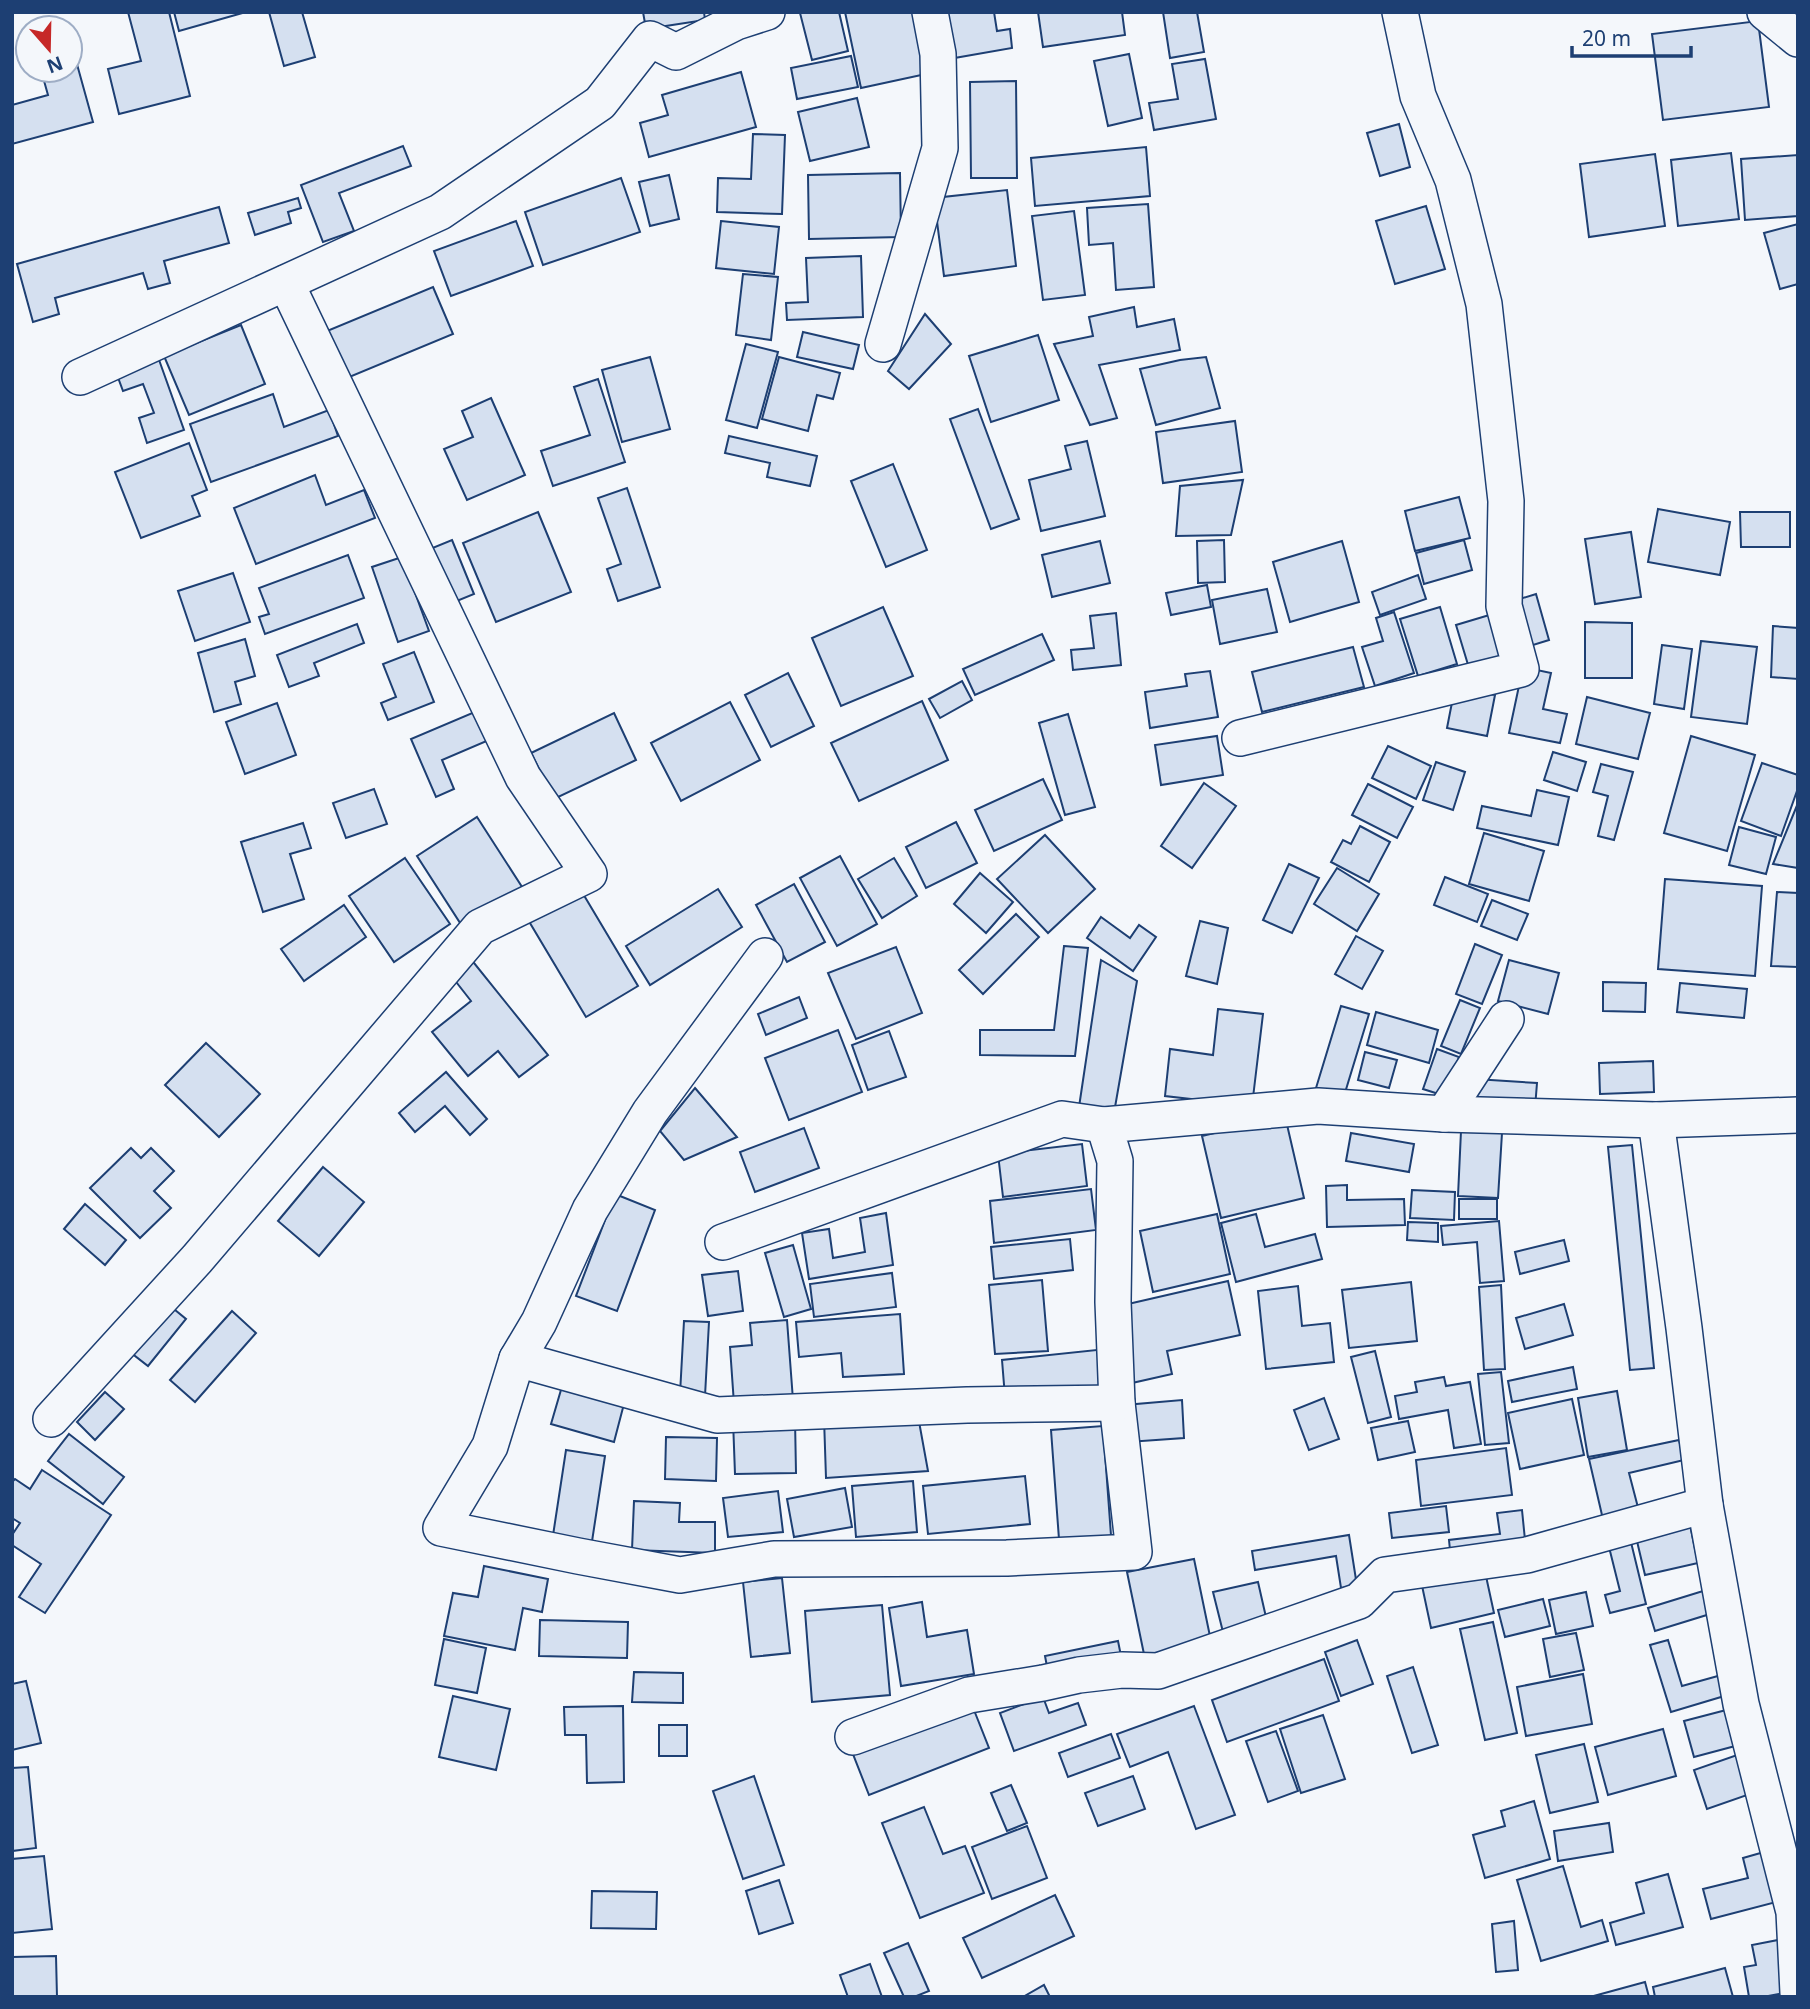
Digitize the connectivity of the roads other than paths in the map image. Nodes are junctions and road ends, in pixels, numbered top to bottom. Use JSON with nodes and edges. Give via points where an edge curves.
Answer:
{"nodes":[{"id":1,"x":767,"y":12,"type":"edge"},
{"id":2,"x":930,"y":12,"type":"edge"},
{"id":3,"x":1400,"y":12,"type":"edge"},
{"id":4,"x":1765,"y":12,"type":"edge"},
{"id":5,"x":1798,"y":39,"type":"edge"},
{"id":6,"x":286,"y":283,"type":"junction"},
{"id":7,"x":883,"y":344,"type":"dead end"},
{"id":8,"x":80,"y":377,"type":"dead end"},
{"id":9,"x":1240,"y":738,"type":"dead end"},
{"id":10,"x":765,"y":956,"type":"dead end"},
{"id":11,"x":1506,"y":1019,"type":"dead end"},
{"id":12,"x":1444,"y":1114,"type":"junction"},
{"id":13,"x":1798,"y":1115,"type":"edge"},
{"id":14,"x":1656,"y":1120,"type":"junction"},
{"id":15,"x":1104,"y":1125,"type":"junction"},
{"id":16,"x":723,"y":1242,"type":"dead end"},
{"id":17,"x":517,"y":1359,"type":"junction"},
{"id":18,"x":1117,"y":1403,"type":"junction"},
{"id":19,"x":51,"y":1419,"type":"dead end"},
{"id":20,"x":1705,"y":1505,"type":"junction"},
{"id":21,"x":853,"y":1737,"type":"dead end"},
{"id":22,"x":1798,"y":1993,"type":"edge"}],
"edges":[{"from":1,"to":6,"type":"street","via":[[676,52],[650,39],[600,103],[440,212]]},
{"from":2,"to":7,"type":"street","via":[[938,54],[940,148]]},
{"from":3,"to":9,"type":"street","via":[[1418,96],[1453,180],[1484,304],[1506,501],[1504,606],[1521,669]]},
{"from":4,"to":5,"type":"street"},
{"from":6,"to":8,"type":"street"},
{"from":6,"to":19,"type":"street","via":[[523,777],[589,874],[480,927],[197,1259]]},
{"from":10,"to":17,"type":"street","via":[[650,1112],[590,1210]]},
{"from":11,"to":12,"type":"street"},
{"from":12,"to":14,"type":"street"},
{"from":12,"to":15,"type":"street","via":[[1318,1106]]},
{"from":13,"to":14,"type":"street"},
{"from":14,"to":20,"type":"street"},
{"from":15,"to":16,"type":"street","via":[[1062,1119]]},
{"from":15,"to":18,"type":"street","via":[[1115,1161]]},
{"from":17,"to":18,"type":"street","via":[[717,1415]]},
{"from":17,"to":18,"type":"street","via":[[490,1446],[442,1528],[680,1575],[774,1559],[1007,1558],[1134,1552]]},
{"from":20,"to":21,"type":"street","via":[[1528,1555],[1384,1575],[1359,1601],[1158,1671],[1090,1674],[969,1695]]},
{"from":20,"to":22,"type":"street","via":[[1741,1704],[1794,1912]]}]}
